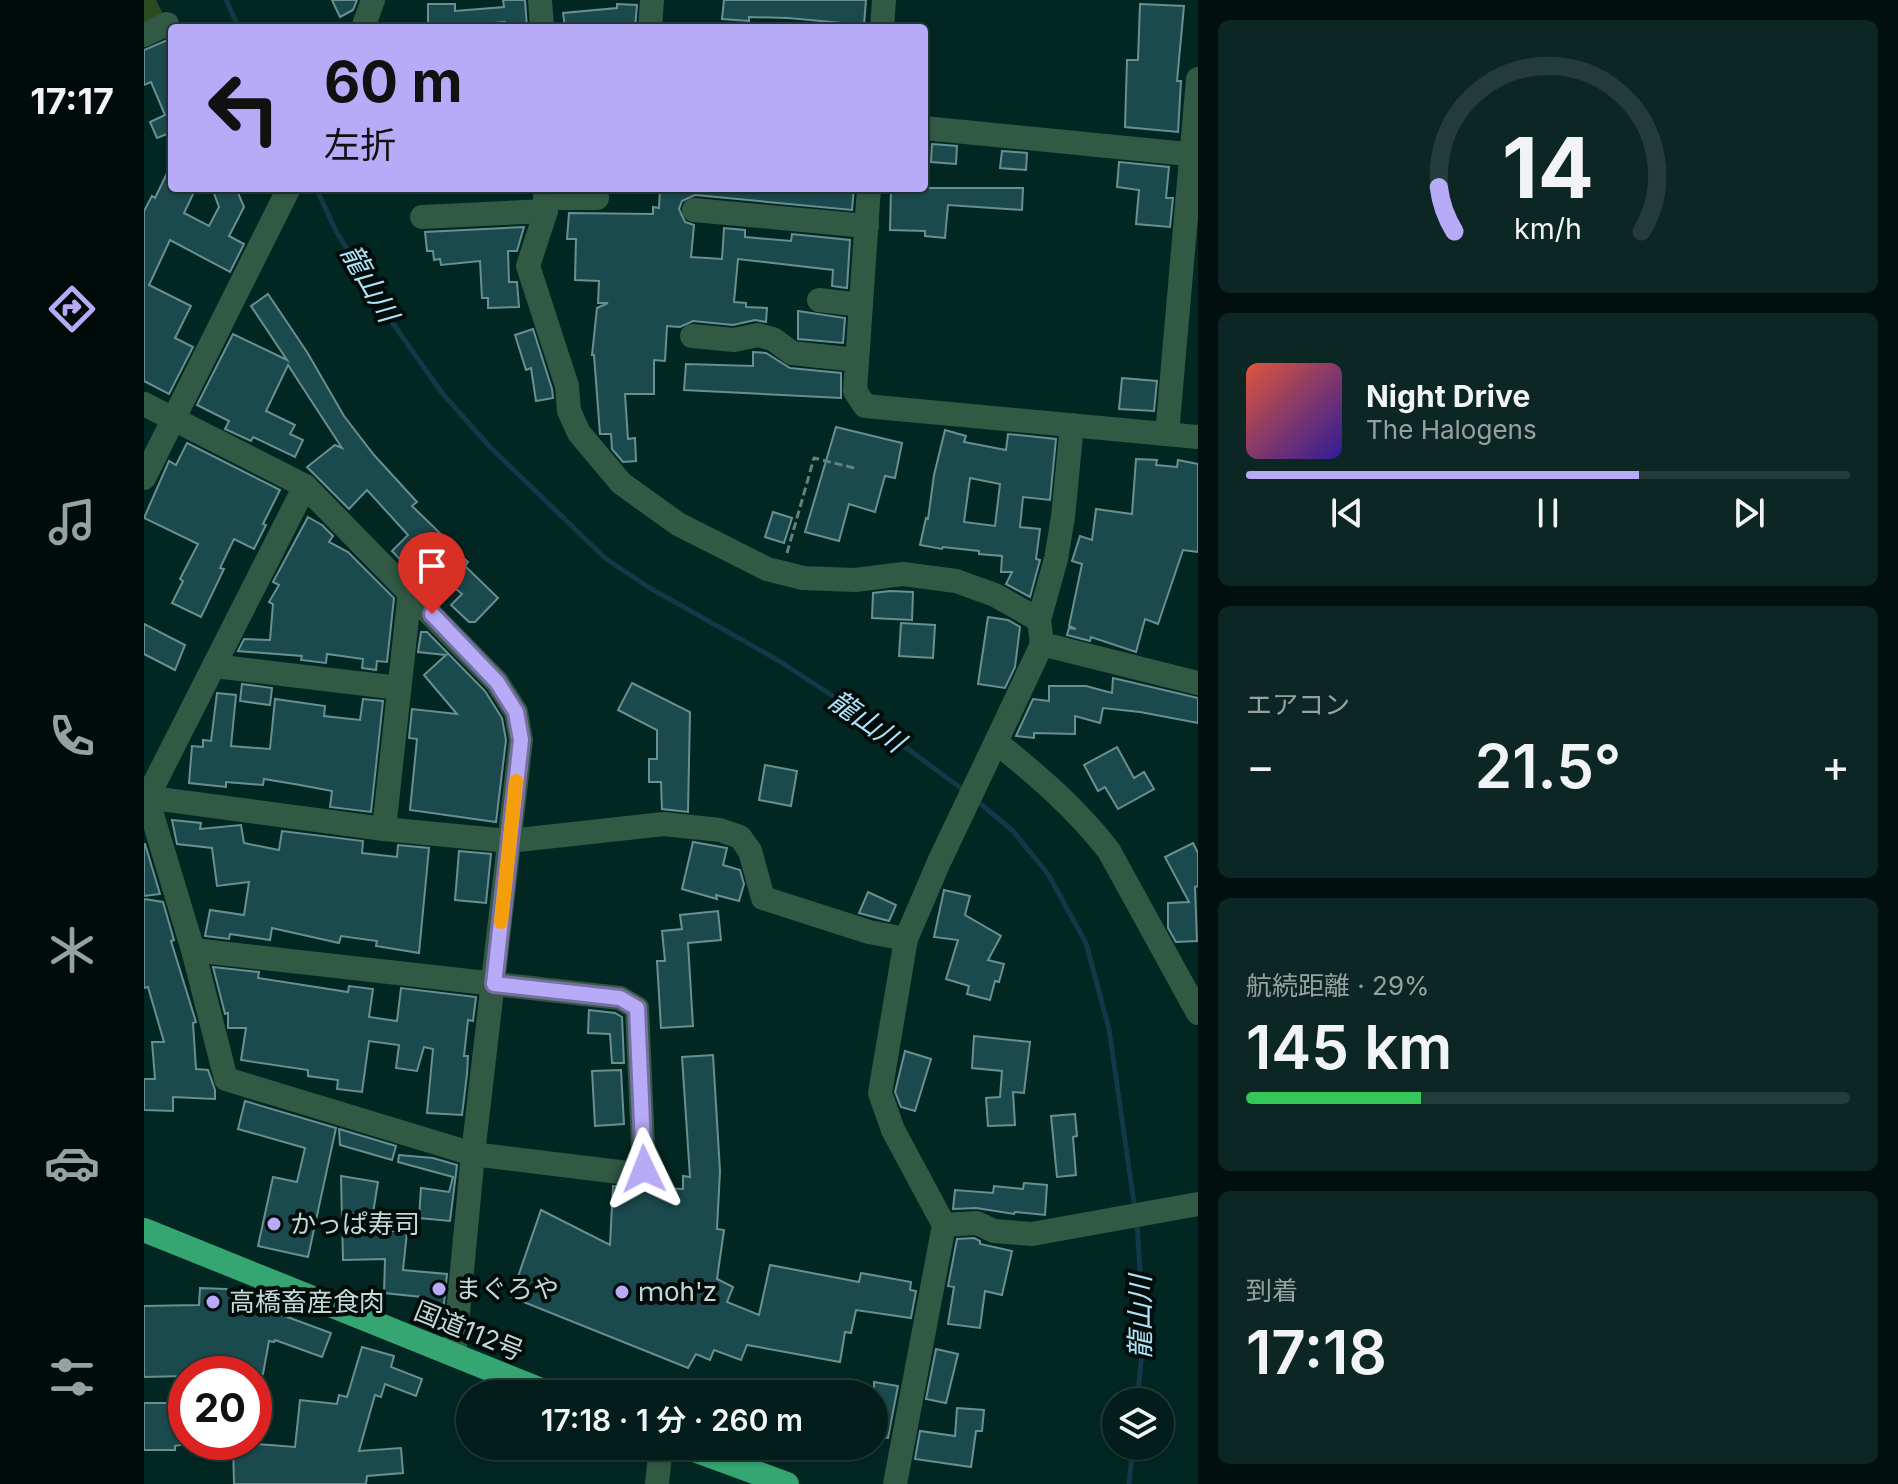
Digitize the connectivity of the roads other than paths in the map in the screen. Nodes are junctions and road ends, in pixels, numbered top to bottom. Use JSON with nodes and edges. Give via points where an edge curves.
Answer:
{"nodes":[{"id":1,"x":373,"y":0,"type":"edge"},
{"id":2,"x":652,"y":0,"type":"edge"},
{"id":3,"x":884,"y":0,"type":"edge"},
{"id":4,"x":546,"y":1,"type":"edge"},
{"id":5,"x":167,"y":24,"type":"dead end"},
{"id":6,"x":364,"y":24,"type":"edge"},
{"id":7,"x":543,"y":24,"type":"edge"},
{"id":8,"x":650,"y":24,"type":"edge"},
{"id":9,"x":882,"y":24,"type":"edge"},
{"id":10,"x":144,"y":35,"type":"edge"},
{"id":11,"x":1198,"y":79,"type":"edge"},
{"id":12,"x":928,"y":128,"type":"edge"},
{"id":13,"x":1195,"y":155,"type":"edge"},
{"id":14,"x":287,"y":192,"type":"edge"},
{"id":15,"x":869,"y":192,"type":"edge"},
{"id":16,"x":597,"y":198,"type":"dead end"},
{"id":17,"x":545,"y":199,"type":"edge"},
{"id":18,"x":694,"y":210,"type":"dead end"},
{"id":19,"x":422,"y":217,"type":"dead end"},
{"id":20,"x":867,"y":226,"type":"junction"},
{"id":21,"x":819,"y":300,"type":"dead end"},
{"id":22,"x":861,"y":305,"type":"junction"},
{"id":23,"x":692,"y":336,"type":"dead end"},
{"id":24,"x":857,"y":360,"type":"junction"},
{"id":25,"x":144,"y":404,"type":"edge"},
{"id":26,"x":174,"y":420,"type":"junction"},
{"id":27,"x":1072,"y":425,"type":"junction"},
{"id":28,"x":1167,"y":434,"type":"junction"},
{"id":29,"x":1198,"y":437,"type":"edge"},
{"id":30,"x":144,"y":478,"type":"edge"},
{"id":31,"x":305,"y":486,"type":"junction"},
{"id":32,"x":410,"y":591,"type":"junction"},
{"id":33,"x":1040,"y":632,"type":"junction"},
{"id":34,"x":214,"y":666,"type":"junction"},
{"id":35,"x":1198,"y":683,"type":"edge"},
{"id":36,"x":399,"y":688,"type":"junction"},
{"id":37,"x":996,"y":742,"type":"junction"},
{"id":38,"x":146,"y":797,"type":"edge"},
{"id":39,"x":384,"y":829,"type":"junction"},
{"id":40,"x":509,"y":841,"type":"junction"},
{"id":41,"x":906,"y":939,"type":"junction"},
{"id":42,"x":193,"y":950,"type":"junction"},
{"id":43,"x":494,"y":984,"type":"junction"},
{"id":44,"x":1198,"y":1013,"type":"edge"},
{"id":45,"x":473,"y":1154,"type":"junction"},
{"id":46,"x":1198,"y":1204,"type":"edge"},
{"id":47,"x":944,"y":1225,"type":"junction"},
{"id":48,"x":144,"y":1230,"type":"edge"},
{"id":49,"x":454,"y":1355,"type":"junction"},
{"id":50,"x":516,"y":1380,"type":"edge"},
{"id":51,"x":660,"y":1460,"type":"edge"},
{"id":52,"x":721,"y":1460,"type":"edge"},
{"id":53,"x":657,"y":1484,"type":"edge"},
{"id":54,"x":787,"y":1484,"type":"edge"},
{"id":55,"x":895,"y":1484,"type":"edge"}],
"edges":[{"from":1,"to":6,"type":"street"},
{"from":2,"to":8,"type":"street"},
{"from":3,"to":9,"type":"street"},
{"from":4,"to":7,"type":"street"},
{"from":5,"to":10,"type":"street"},
{"from":11,"to":13,"type":"street"},
{"from":12,"to":13,"type":"street"},
{"from":13,"to":28,"type":"street"},
{"from":14,"to":26,"type":"street"},
{"from":15,"to":20,"type":"street"},
{"from":16,"to":17,"type":"street"},
{"from":17,"to":19,"type":"street"},
{"from":17,"to":33,"type":"street","via":[[528,266],[567,386],[569,411],[579,433],[621,483],[678,524],[781,573],[855,580],[903,574],[956,581],[995,595]]},
{"from":18,"to":20,"type":"street"},
{"from":20,"to":22,"type":"street"},
{"from":21,"to":22,"type":"street"},
{"from":22,"to":24,"type":"street"},
{"from":23,"to":24,"type":"street","via":[[734,340],[758,335],[792,353]]},
{"from":24,"to":27,"type":"street","via":[[855,391],[865,406]]},
{"from":25,"to":26,"type":"street"},
{"from":26,"to":30,"type":"street"},
{"from":26,"to":31,"type":"street"},
{"from":27,"to":28,"type":"street"},
{"from":27,"to":33,"type":"street","via":[[1063,517]]},
{"from":28,"to":29,"type":"street"},
{"from":31,"to":32,"type":"street"},
{"from":31,"to":34,"type":"street"},
{"from":32,"to":36,"type":"street"},
{"from":32,"to":40,"type":"street","via":[[497,682],[516,712],[521,740]]},
{"from":33,"to":35,"type":"street"},
{"from":33,"to":37,"type":"street"},
{"from":34,"to":36,"type":"street"},
{"from":34,"to":38,"type":"street"},
{"from":36,"to":39,"type":"street"},
{"from":37,"to":41,"type":"street"},
{"from":37,"to":44,"type":"street","via":[[1038,775],[1101,841]]},
{"from":38,"to":39,"type":"street"},
{"from":38,"to":42,"type":"street"},
{"from":39,"to":40,"type":"street"},
{"from":40,"to":41,"type":"street","via":[[652,824],[720,830],[740,837],[750,851],[763,898]]},
{"from":40,"to":43,"type":"street"},
{"from":41,"to":47,"type":"street","via":[[880,1093],[893,1130]]},
{"from":42,"to":43,"type":"street"},
{"from":42,"to":45,"type":"street","via":[[226,1079]]},
{"from":43,"to":45,"type":"street"},
{"from":43,"to":45,"type":"street","via":[[620,998],[637,1008],[644,1169],[636,1174]]},
{"from":45,"to":49,"type":"street"},
{"from":46,"to":47,"type":"street","via":[[1032,1234],[994,1231],[977,1223]]},
{"from":47,"to":55,"type":"street"},
{"from":48,"to":49,"type":"highway","name":"国道112号"},
{"from":49,"to":50,"type":"highway","name":"国道112号"},
{"from":51,"to":53,"type":"street"},
{"from":52,"to":54,"type":"highway"}]}
